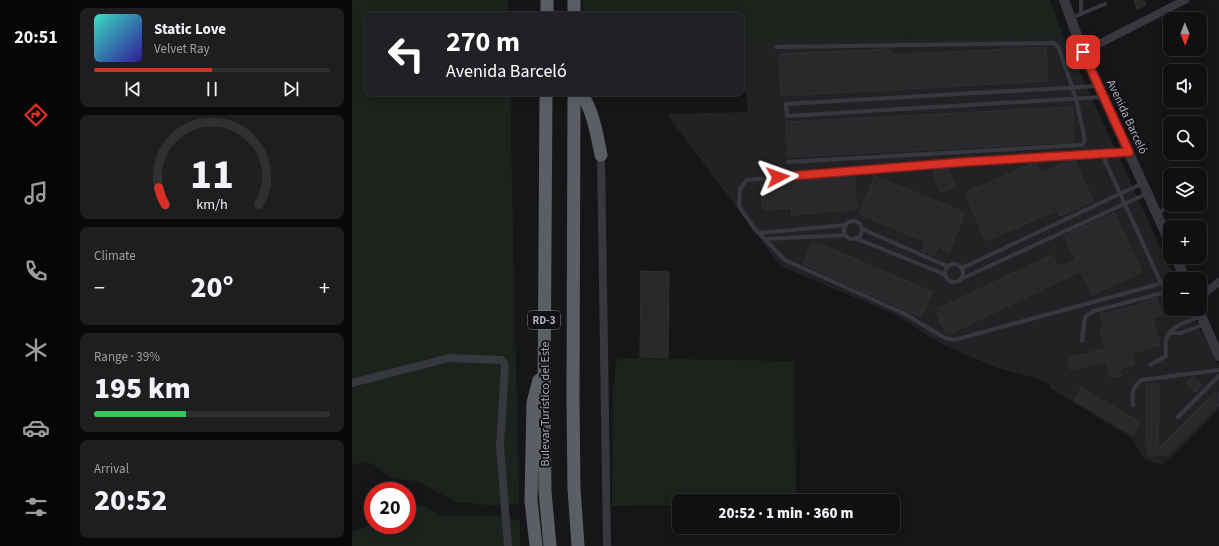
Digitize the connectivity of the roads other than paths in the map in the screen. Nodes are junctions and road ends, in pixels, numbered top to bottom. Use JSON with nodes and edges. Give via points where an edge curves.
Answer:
{"nodes":[{"id":1,"x":547,"y":0,"type":"edge"},
{"id":2,"x":574,"y":0,"type":"edge"},
{"id":3,"x":1064,"y":0,"type":"edge"},
{"id":4,"x":1080,"y":0,"type":"edge"},
{"id":5,"x":1185,"y":0,"type":"edge"},
{"id":6,"x":1105,"y":4,"type":"dead end"},
{"id":7,"x":547,"y":12,"type":"edge"},
{"id":8,"x":574,"y":12,"type":"edge"},
{"id":9,"x":1081,"y":14,"type":"junction"},
{"id":10,"x":1071,"y":18,"type":"junction"},
{"id":11,"x":776,"y":46,"type":"dead end"},
{"id":12,"x":1083,"y":52,"type":"junction"},
{"id":13,"x":1099,"y":86,"type":"junction"},
{"id":14,"x":1073,"y":88,"type":"junction"},
{"id":15,"x":546,"y":96,"type":"edge"},
{"id":16,"x":574,"y":96,"type":"edge"},
{"id":17,"x":583,"y":96,"type":"edge"},
{"id":18,"x":1104,"y":97,"type":"junction"},
{"id":19,"x":1076,"y":99,"type":"junction"},
{"id":20,"x":1129,"y":152,"type":"junction"},
{"id":21,"x":1102,"y":154,"type":"junction"},
{"id":22,"x":601,"y":155,"type":"joint"},
{"id":23,"x":788,"y":162,"type":"dead end"},
{"id":24,"x":1144,"y":183,"type":"junction"},
{"id":25,"x":1148,"y":193,"type":"junction"},
{"id":26,"x":1120,"y":194,"type":"junction"},
{"id":27,"x":1125,"y":204,"type":"junction"},
{"id":28,"x":1163,"y":210,"type":"edge"},
{"id":29,"x":1158,"y":213,"type":"junction"},
{"id":30,"x":846,"y":225,"type":"junction"},
{"id":31,"x":1163,"y":226,"type":"edge"},
{"id":32,"x":862,"y":229,"type":"junction"},
{"id":33,"x":759,"y":233,"type":"junction"},
{"id":34,"x":846,"y":235,"type":"junction"},
{"id":35,"x":856,"y":238,"type":"junction"},
{"id":36,"x":766,"y":239,"type":"junction"},
{"id":37,"x":947,"y":266,"type":"junction"},
{"id":38,"x":962,"y":268,"type":"junction"},
{"id":39,"x":944,"y":274,"type":"junction"},
{"id":40,"x":961,"y":279,"type":"junction"},
{"id":41,"x":1219,"y":282,"type":"edge"},
{"id":42,"x":1161,"y":283,"type":"joint"},
{"id":43,"x":1207,"y":291,"type":"edge"},
{"id":44,"x":1163,"y":293,"type":"edge"},
{"id":45,"x":1201,"y":316,"type":"edge"},
{"id":46,"x":1169,"y":333,"type":"junction"},
{"id":47,"x":1082,"y":341,"type":"dead end"},
{"id":48,"x":1219,"y":356,"type":"edge"},
{"id":49,"x":544,"y":363,"type":"junction"},
{"id":50,"x":1150,"y":365,"type":"dead end"},
{"id":51,"x":1219,"y":370,"type":"edge"},
{"id":52,"x":1219,"y":376,"type":"edge"},
{"id":53,"x":352,"y":383,"type":"edge"},
{"id":54,"x":1133,"y":405,"type":"dead end"},
{"id":55,"x":1178,"y":417,"type":"dead end"},
{"id":56,"x":508,"y":546,"type":"edge"},
{"id":57,"x":536,"y":546,"type":"edge"},
{"id":58,"x":550,"y":546,"type":"edge"},
{"id":59,"x":578,"y":546,"type":"edge"},
{"id":60,"x":607,"y":546,"type":"edge"}],
"edges":[{"from":1,"to":7,"type":"highway"},
{"from":2,"to":8,"type":"highway"},
{"from":3,"to":10,"type":"street","name":"Avenida Barceló"},
{"from":4,"to":9,"type":"lane"},
{"from":5,"to":12,"type":"street"},
{"from":6,"to":9,"type":"lane"},
{"from":9,"to":10,"type":"lane"},
{"from":10,"to":12,"type":"street","name":"Avenida Barceló"},
{"from":11,"to":14,"type":"lane","via":[[1047,42],[1054,43],[1059,48]]},
{"from":12,"to":13,"type":"street","name":"Avenida Barceló"},
{"from":13,"to":14,"type":"lane"},
{"from":13,"to":18,"type":"street","name":"Avenida Barceló"},
{"from":14,"to":19,"type":"lane"},
{"from":14,"to":19,"type":"lane","via":[[786,104],[787,116]]},
{"from":15,"to":49,"type":"highway","name":"Bulevar Turístico del Este","number":"RD-3"},
{"from":16,"to":59,"type":"highway","number":"RD-3","via":[[573,401],[574,489]]},
{"from":17,"to":22,"type":"highway","via":[[595,127]]},
{"from":18,"to":19,"type":"lane"},
{"from":18,"to":20,"type":"street","name":"Avenida Barceló"},
{"from":19,"to":23,"type":"lane","via":[[1085,140],[1082,145]]},
{"from":20,"to":21,"type":"lane"},
{"from":20,"to":24,"type":"street","name":"Avenida Barceló"},
{"from":21,"to":26,"type":"lane"},
{"from":21,"to":33,"type":"lane","via":[[964,162],[747,180],[740,189],[739,206]]},
{"from":22,"to":60,"type":"street"},
{"from":24,"to":25,"type":"street","name":"Avenida Barceló"},
{"from":24,"to":26,"type":"lane"},
{"from":25,"to":27,"type":"lane"},
{"from":25,"to":29,"type":"street","name":"Avenida Barceló"},
{"from":26,"to":27,"type":"lane"},
{"from":26,"to":38,"type":"lane"},
{"from":27,"to":40,"type":"lane"},
{"from":27,"to":42,"type":"lane"},
{"from":28,"to":29,"type":"lane"},
{"from":29,"to":31,"type":"street","name":"Avenida Barceló"},
{"from":30,"to":32,"type":"lane","via":[[855,221]]},
{"from":30,"to":33,"type":"lane"},
{"from":30,"to":34,"type":"lane"},
{"from":32,"to":35,"type":"lane","via":[[861,235]]},
{"from":32,"to":37,"type":"lane"},
{"from":33,"to":36,"type":"lane"},
{"from":34,"to":35,"type":"lane"},
{"from":34,"to":36,"type":"lane"},
{"from":35,"to":39,"type":"lane"},
{"from":36,"to":42,"type":"lane","via":[[789,263],[905,314],[936,334],[954,340]]},
{"from":37,"to":38,"type":"lane","via":[[955,263]]},
{"from":37,"to":39,"type":"lane"},
{"from":38,"to":40,"type":"lane"},
{"from":39,"to":40,"type":"lane","via":[[953,282]]},
{"from":41,"to":43,"type":"street"},
{"from":44,"to":47,"type":"lane","via":[[1094,311],[1085,317]]},
{"from":45,"to":46,"type":"lane","via":[[1179,325]]},
{"from":45,"to":46,"type":"lane","via":[[1181,333]]},
{"from":45,"to":48,"type":"street"},
{"from":46,"to":50,"type":"lane","via":[[1166,340],[1166,356]]},
{"from":49,"to":57,"type":"highway","via":[[533,402],[531,500]]},
{"from":49,"to":58,"type":"highway","name":"Bulevar Turístico del Este","number":"RD-3","via":[[545,491]]},
{"from":51,"to":54,"type":"lane","via":[[1141,380],[1134,386]]},
{"from":52,"to":55,"type":"lane"},
{"from":53,"to":56,"type":"street","via":[[449,358],[502,360],[505,366],[500,446]]}]}
